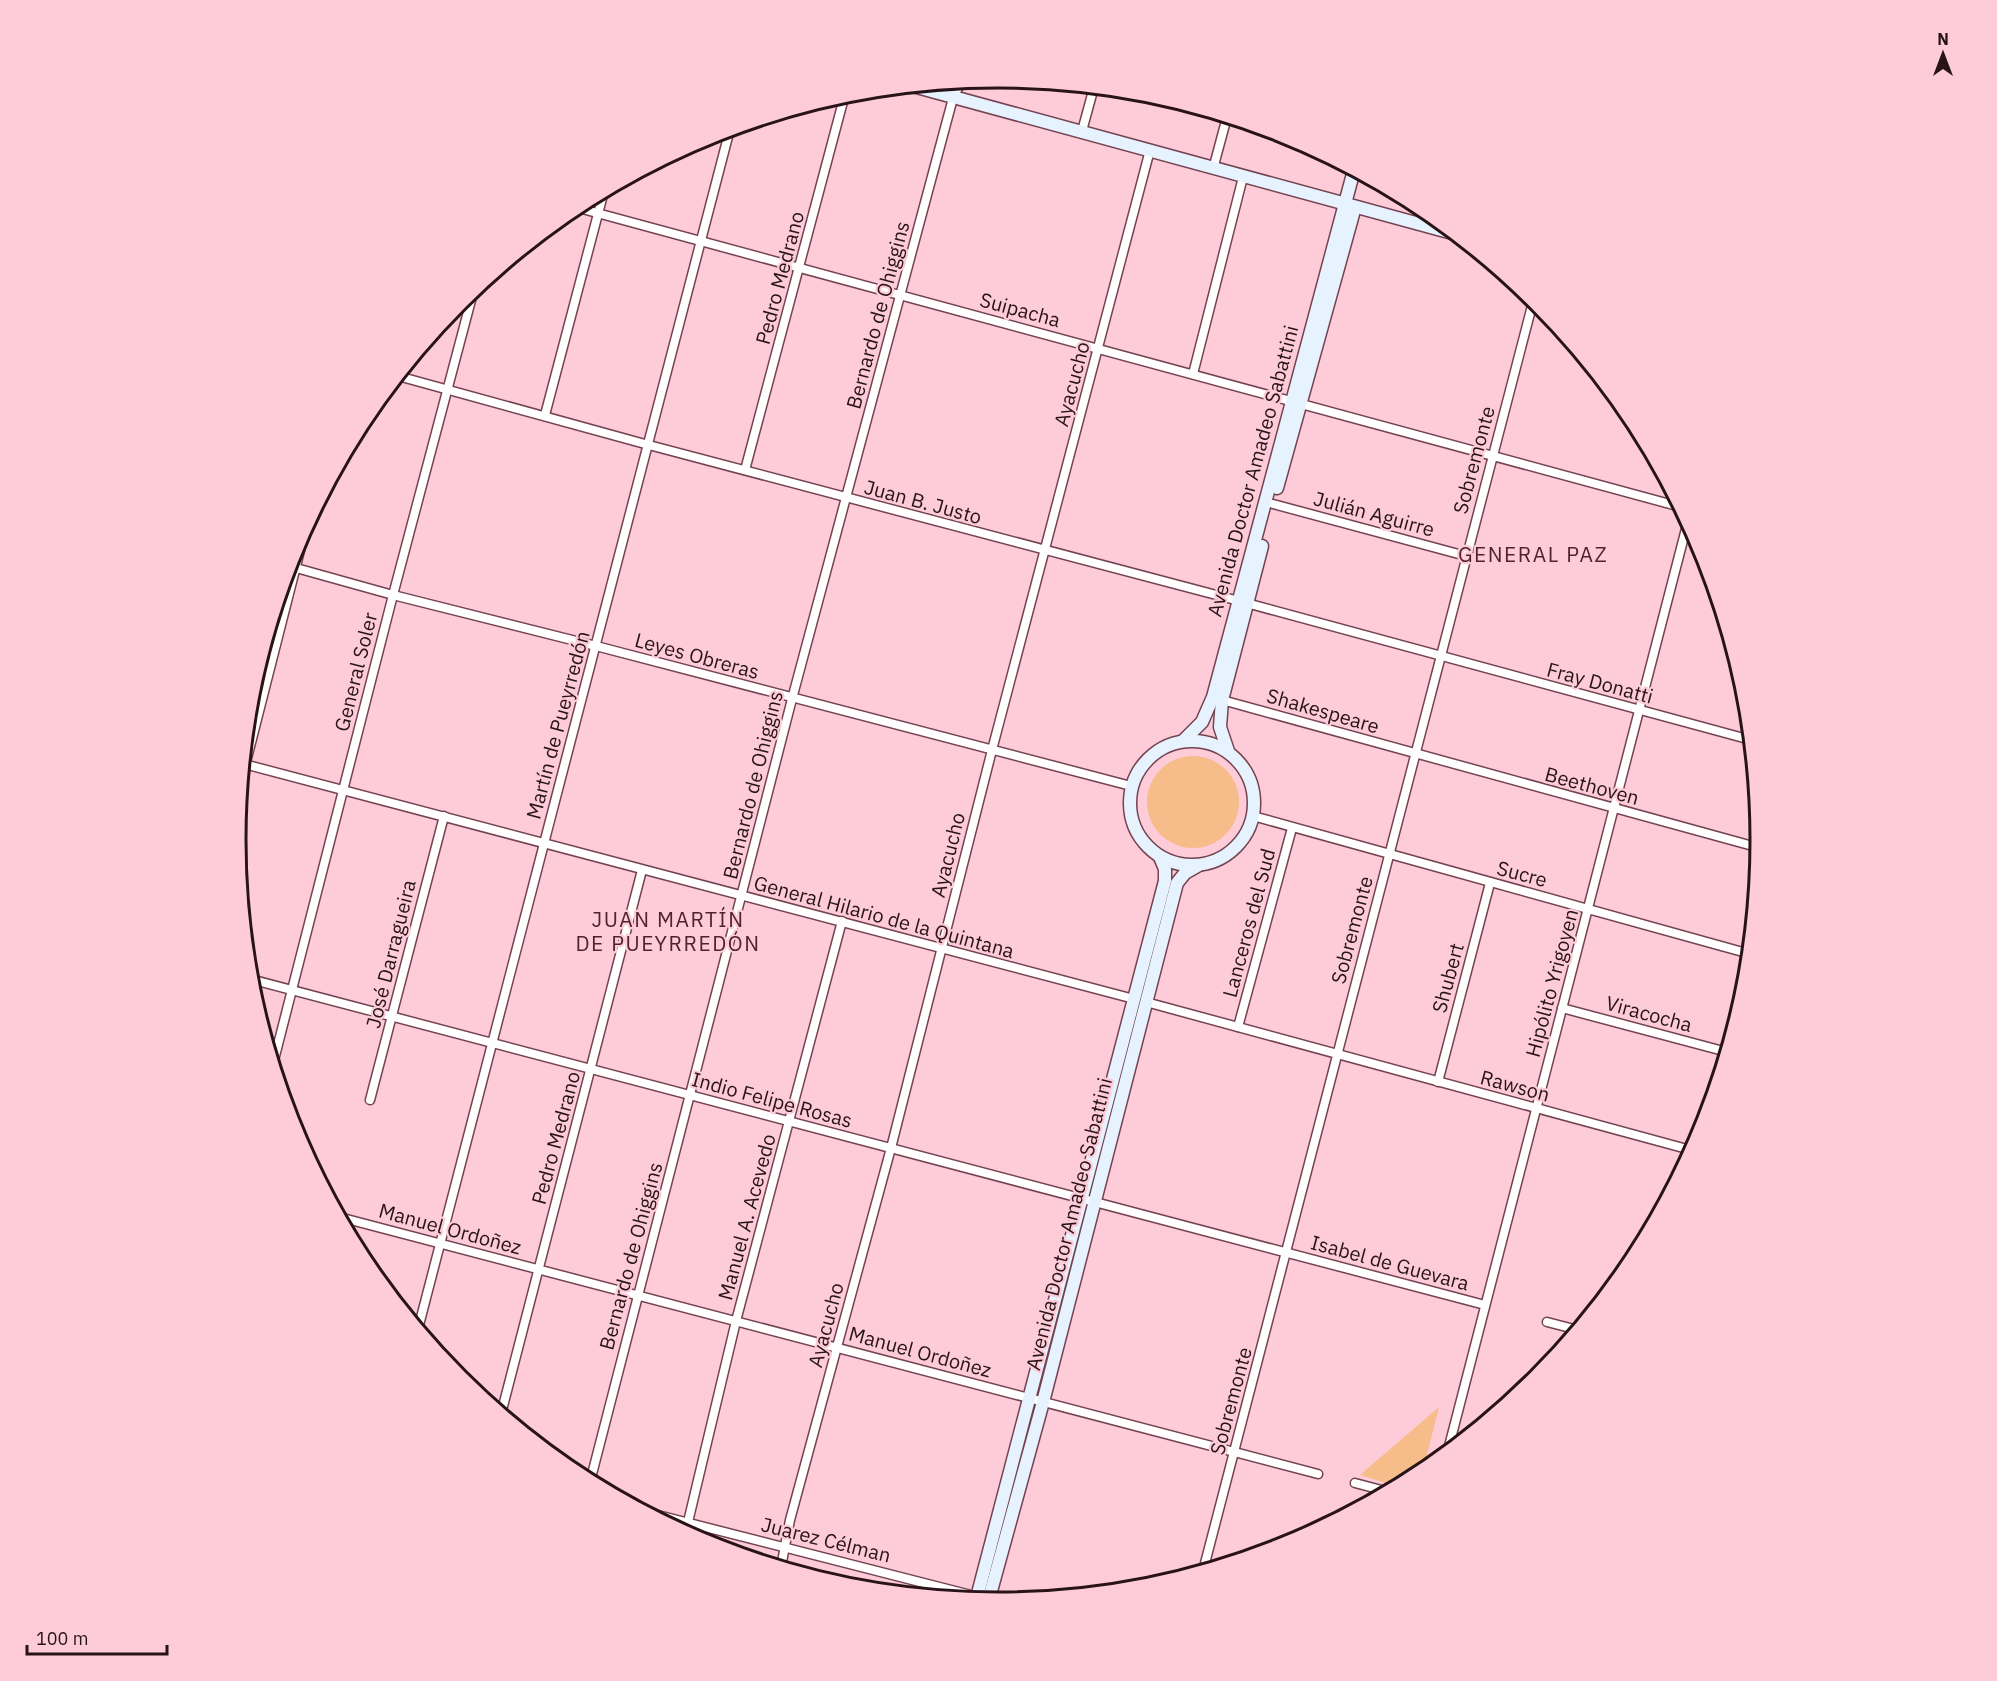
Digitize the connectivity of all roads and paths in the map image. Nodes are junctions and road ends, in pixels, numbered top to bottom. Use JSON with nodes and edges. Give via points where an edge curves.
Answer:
{"nodes":[{"id":1,"x":957,"y":90,"type":"edge"},
{"id":2,"x":932,"y":92,"type":"edge"},
{"id":3,"x":1092,"y":94,"type":"edge"},
{"id":4,"x":953,"y":98,"type":"junction"},
{"id":5,"x":842,"y":105,"type":"edge"},
{"id":6,"x":1225,"y":124,"type":"edge"},
{"id":7,"x":1082,"y":131,"type":"junction"},
{"id":8,"x":727,"y":140,"type":"edge"},
{"id":9,"x":1150,"y":150,"type":"junction"},
{"id":10,"x":1213,"y":169,"type":"junction"},
{"id":11,"x":1243,"y":177,"type":"junction"},
{"id":12,"x":1353,"y":178,"type":"edge"},
{"id":13,"x":601,"y":203,"type":"edge"},
{"id":14,"x":1349,"y":205,"type":"junction"},
{"id":15,"x":588,"y":211,"type":"edge"},
{"id":16,"x":598,"y":213,"type":"junction"},
{"id":17,"x":1434,"y":228,"type":"edge"},
{"id":18,"x":700,"y":240,"type":"junction"},
{"id":19,"x":800,"y":267,"type":"junction"},
{"id":20,"x":900,"y":295,"type":"junction"},
{"id":21,"x":469,"y":307,"type":"edge"},
{"id":22,"x":1531,"y":310,"type":"edge"},
{"id":23,"x":1098,"y":347,"type":"junction"},
{"id":24,"x":1194,"y":374,"type":"junction"},
{"id":25,"x":406,"y":378,"type":"edge"},
{"id":26,"x":448,"y":389,"type":"junction"},
{"id":27,"x":1295,"y":403,"type":"junction"},
{"id":28,"x":545,"y":415,"type":"junction"},
{"id":29,"x":645,"y":444,"type":"junction"},
{"id":30,"x":1491,"y":456,"type":"junction"},
{"id":31,"x":745,"y":470,"type":"junction"},
{"id":32,"x":847,"y":499,"type":"junction"},
{"id":33,"x":1273,"y":504,"type":"junction"},
{"id":34,"x":1671,"y":505,"type":"edge"},
{"id":35,"x":1685,"y":534,"type":"edge"},
{"id":36,"x":1045,"y":551,"type":"junction"},
{"id":37,"x":1466,"y":556,"type":"junction"},
{"id":38,"x":298,"y":569,"type":"edge"},
{"id":39,"x":393,"y":596,"type":"junction"},
{"id":40,"x":1243,"y":602,"type":"junction"},
{"id":41,"x":278,"y":627,"type":"edge"},
{"id":42,"x":596,"y":646,"type":"junction"},
{"id":43,"x":1440,"y":657,"type":"junction"},
{"id":44,"x":792,"y":699,"type":"junction"},
{"id":45,"x":1222,"y":700,"type":"junction"},
{"id":46,"x":259,"y":704,"type":"edge"},
{"id":47,"x":1639,"y":712,"type":"junction"},
{"id":48,"x":1743,"y":738,"type":"edge"},
{"id":49,"x":1184,"y":741,"type":"junction"},
{"id":50,"x":992,"y":750,"type":"junction"},
{"id":51,"x":1228,"y":751,"type":"junction"},
{"id":52,"x":1415,"y":755,"type":"junction"},
{"id":53,"x":251,"y":765,"type":"edge"},
{"id":54,"x":1131,"y":786,"type":"junction"},
{"id":55,"x":344,"y":790,"type":"junction"},
{"id":56,"x":1614,"y":809,"type":"junction"},
{"id":57,"x":444,"y":816,"type":"junction"},
{"id":58,"x":1253,"y":816,"type":"junction"},
{"id":59,"x":1292,"y":828,"type":"junction"},
{"id":60,"x":544,"y":844,"type":"junction"},
{"id":61,"x":1750,"y":845,"type":"edge"},
{"id":62,"x":1390,"y":854,"type":"junction"},
{"id":63,"x":1160,"y":856,"type":"junction"},
{"id":64,"x":1199,"y":865,"type":"junction"},
{"id":65,"x":642,"y":870,"type":"junction"},
{"id":66,"x":1490,"y":883,"type":"junction"},
{"id":67,"x":741,"y":896,"type":"junction"},
{"id":68,"x":1589,"y":910,"type":"junction"},
{"id":69,"x":842,"y":921,"type":"junction"},
{"id":70,"x":942,"y":949,"type":"junction"},
{"id":71,"x":1742,"y":952,"type":"edge"},
{"id":72,"x":260,"y":982,"type":"edge"},
{"id":73,"x":292,"y":990,"type":"junction"},
{"id":74,"x":1134,"y":999,"type":"junction"},
{"id":75,"x":1146,"y":1002,"type":"junction"},
{"id":76,"x":1562,"y":1008,"type":"junction"},
{"id":77,"x":392,"y":1018,"type":"junction"},
{"id":78,"x":1238,"y":1027,"type":"junction"},
{"id":79,"x":492,"y":1045,"type":"junction"},
{"id":80,"x":277,"y":1050,"type":"edge"},
{"id":81,"x":1720,"y":1050,"type":"edge"},
{"id":82,"x":1335,"y":1054,"type":"junction"},
{"id":83,"x":592,"y":1070,"type":"junction"},
{"id":84,"x":1438,"y":1082,"type":"junction"},
{"id":85,"x":690,"y":1096,"type":"junction"},
{"id":86,"x":370,"y":1100,"type":"dead end"},
{"id":87,"x":1535,"y":1109,"type":"junction"},
{"id":88,"x":789,"y":1121,"type":"junction"},
{"id":89,"x":891,"y":1148,"type":"junction"},
{"id":90,"x":1684,"y":1148,"type":"edge"},
{"id":91,"x":1089,"y":1200,"type":"junction"},
{"id":92,"x":350,"y":1220,"type":"edge"},
{"id":93,"x":440,"y":1243,"type":"junction"},
{"id":94,"x":1287,"y":1252,"type":"junction"},
{"id":95,"x":538,"y":1269,"type":"junction"},
{"id":96,"x":637,"y":1295,"type":"junction"},
{"id":97,"x":1485,"y":1305,"type":"junction"},
{"id":98,"x":420,"y":1320,"type":"edge"},
{"id":99,"x":736,"y":1321,"type":"junction"},
{"id":100,"x":1547,"y":1322,"type":"dead end"},
{"id":101,"x":1570,"y":1328,"type":"edge"},
{"id":102,"x":837,"y":1348,"type":"junction"},
{"id":103,"x":1037,"y":1400,"type":"junction"},
{"id":104,"x":503,"y":1406,"type":"edge"},
{"id":105,"x":1451,"y":1440,"type":"edge"},
{"id":106,"x":1234,"y":1452,"type":"junction"},
{"id":107,"x":592,"y":1473,"type":"edge"},
{"id":108,"x":1318,"y":1474,"type":"dead end"},
{"id":109,"x":1356,"y":1483,"type":"dead end"},
{"id":110,"x":1379,"y":1489,"type":"edge"},
{"id":111,"x":673,"y":1518,"type":"edge"},
{"id":112,"x":688,"y":1522,"type":"junction"},
{"id":113,"x":785,"y":1547,"type":"junction"},
{"id":114,"x":782,"y":1561,"type":"edge"},
{"id":115,"x":1205,"y":1563,"type":"edge"},
{"id":116,"x":953,"y":1591,"type":"edge"},
{"id":117,"x":985,"y":1592,"type":"edge"}],
"edges":[{"from":1,"to":4,"type":"street","name":"Bernardo de Ohiggins"},
{"from":2,"to":4,"type":"main road"},
{"from":3,"to":7,"type":"street"},
{"from":4,"to":7,"type":"main road"},
{"from":4,"to":20,"type":"street","name":"Bernardo de Ohiggins"},
{"from":5,"to":19,"type":"street","name":"Pedro Medrano"},
{"from":6,"to":10,"type":"street"},
{"from":7,"to":9,"type":"main road"},
{"from":8,"to":18,"type":"street","name":"Martín de Pueyrredón"},
{"from":9,"to":10,"type":"main road"},
{"from":9,"to":23,"type":"street","name":"Ayacucho"},
{"from":10,"to":11,"type":"main road"},
{"from":11,"to":14,"type":"main road"},
{"from":11,"to":24,"type":"street"},
{"from":12,"to":14,"type":"main road","name":"Avenida Doctor Amadeo Sabattini"},
{"from":13,"to":16,"type":"street"},
{"from":14,"to":17,"type":"main road"},
{"from":14,"to":27,"type":"main road","name":"Avenida Doctor Amadeo Sabattini"},
{"from":15,"to":16,"type":"street","name":"Suipacha"},
{"from":16,"to":18,"type":"street","name":"Suipacha"},
{"from":16,"to":28,"type":"street"},
{"from":18,"to":19,"type":"street","name":"Suipacha"},
{"from":18,"to":29,"type":"street","name":"Martín de Pueyrredón"},
{"from":19,"to":20,"type":"street","name":"Suipacha"},
{"from":19,"to":31,"type":"street","name":"Pedro Medrano"},
{"from":20,"to":23,"type":"street","name":"Suipacha"},
{"from":20,"to":32,"type":"street","name":"Bernardo de Ohiggins"},
{"from":21,"to":26,"type":"street","name":"General Soler"},
{"from":22,"to":30,"type":"street","name":"Sobremonte"},
{"from":23,"to":24,"type":"street","name":"Suipacha"},
{"from":23,"to":36,"type":"street","name":"Ayacucho"},
{"from":24,"to":27,"type":"street","name":"Suipacha"},
{"from":25,"to":26,"type":"street","name":"Juan B. Justo"},
{"from":26,"to":28,"type":"street","name":"Juan B. Justo"},
{"from":26,"to":39,"type":"street","name":"General Soler"},
{"from":27,"to":30,"type":"street","name":"Suipacha"},
{"from":27,"to":33,"type":"main road","name":"Avenida Doctor Amadeo Sabattini"},
{"from":27,"to":40,"type":"main road","name":"Avenida Doctor Amadeo Sabattini"},
{"from":28,"to":29,"type":"street","name":"Juan B. Justo"},
{"from":29,"to":31,"type":"street","name":"Juan B. Justo"},
{"from":29,"to":42,"type":"street","name":"Martín de Pueyrredón"},
{"from":30,"to":34,"type":"street","name":"Suipacha"},
{"from":30,"to":37,"type":"street","name":"Sobremonte"},
{"from":31,"to":32,"type":"street","name":"Juan B. Justo"},
{"from":32,"to":36,"type":"street","name":"Juan B. Justo"},
{"from":32,"to":44,"type":"street","name":"Bernardo de Ohiggins"},
{"from":33,"to":37,"type":"street","name":"Julián Aguirre"},
{"from":33,"to":40,"type":"main road","name":"Avenida Doctor Amadeo Sabattini"},
{"from":35,"to":47,"type":"street","name":"Hipólito Yrigoyen"},
{"from":36,"to":40,"type":"street","name":"Juan B. Justo"},
{"from":36,"to":50,"type":"street","name":"Ayacucho"},
{"from":37,"to":43,"type":"street","name":"Sobremonte"},
{"from":38,"to":39,"type":"street","name":"Leyes Obreras"},
{"from":39,"to":42,"type":"street","name":"Leyes Obreras"},
{"from":39,"to":55,"type":"street","name":"General Soler"},
{"from":40,"to":43,"type":"street","name":"Juan B. Justo"},
{"from":40,"to":45,"type":"main road","name":"Avenida Doctor Amadeo Sabattini"},
{"from":40,"to":49,"type":"main road","name":"Avenida Doctor Amadeo Sabattini","via":[[1209,710],[1196,731]]},
{"from":41,"to":46,"type":"street"},
{"from":42,"to":44,"type":"street","name":"Leyes Obreras"},
{"from":42,"to":60,"type":"street","name":"Martín de Pueyrredón"},
{"from":43,"to":47,"type":"street","name":"Fray Donatti"},
{"from":43,"to":52,"type":"street","name":"Sobremonte"},
{"from":44,"to":50,"type":"street","name":"Leyes Obreras"},
{"from":44,"to":67,"type":"street","name":"Bernardo de Ohiggins"},
{"from":45,"to":51,"type":"main road","name":"Avenida Doctor Amadeo Sabattini","via":[[1220,727]]},
{"from":45,"to":52,"type":"street","name":"Shakespeare"},
{"from":47,"to":48,"type":"street","name":"Fray Donatti"},
{"from":47,"to":56,"type":"street","name":"Hipólito Yrigoyen"},
{"from":49,"to":51,"type":"main road","via":[[1199,740]]},
{"from":49,"to":54,"type":"main road","via":[[1150,756]]},
{"from":50,"to":54,"type":"street","name":"Leyes Obreras"},
{"from":50,"to":70,"type":"street","name":"Ayacucho"},
{"from":51,"to":58,"type":"main road","via":[[1250,780]]},
{"from":52,"to":56,"type":"street","name":"Beethoven"},
{"from":52,"to":62,"type":"street","name":"Sobremonte"},
{"from":53,"to":55,"type":"street","name":"General Hilario de la Quintana"},
{"from":54,"to":63,"type":"main road","via":[[1133,826],[1144,843]]},
{"from":55,"to":57,"type":"street","name":"General Hilario de la Quintana"},
{"from":55,"to":73,"type":"street","name":"General Soler"},
{"from":56,"to":61,"type":"street","name":"Beethoven"},
{"from":56,"to":68,"type":"street","name":"Hipólito Yrigoyen"},
{"from":57,"to":60,"type":"street","name":"General Hilario de la Quintana"},
{"from":57,"to":77,"type":"street","name":"José Darragueira"},
{"from":58,"to":59,"type":"street"},
{"from":58,"to":64,"type":"main road","via":[[1234,849],[1218,860]]},
{"from":59,"to":62,"type":"street"},
{"from":59,"to":78,"type":"street","name":"Lanceros del Sud"},
{"from":60,"to":65,"type":"street","name":"General Hilario de la Quintana"},
{"from":60,"to":79,"type":"street","name":"Martín de Pueyrredón"},
{"from":62,"to":66,"type":"street","name":"Sucre"},
{"from":62,"to":82,"type":"street","name":"Sobremonte"},
{"from":63,"to":64,"type":"main road","via":[[1179,864]]},
{"from":63,"to":74,"type":"main road","name":"Avenida Doctor Amadeo Sabattini","via":[[1165,881]]},
{"from":64,"to":75,"type":"main road","name":"Avenida Doctor Amadeo Sabattini","via":[[1177,883]]},
{"from":65,"to":67,"type":"street","name":"General Hilario de la Quintana"},
{"from":65,"to":83,"type":"street","name":"Pedro Medrano"},
{"from":66,"to":68,"type":"street","name":"Sucre"},
{"from":66,"to":84,"type":"street","name":"Shubert"},
{"from":67,"to":69,"type":"street","name":"General Hilario de la Quintana"},
{"from":67,"to":85,"type":"street","name":"Bernardo de Ohiggins"},
{"from":68,"to":71,"type":"street","name":"Sucre"},
{"from":68,"to":76,"type":"street","name":"Hipólito Yrigoyen"},
{"from":69,"to":70,"type":"street","name":"General Hilario de la Quintana"},
{"from":69,"to":88,"type":"street","name":"Manuel A. Acevedo"},
{"from":70,"to":74,"type":"street","name":"General Hilario de la Quintana"},
{"from":70,"to":89,"type":"street","name":"Ayacucho"},
{"from":72,"to":73,"type":"street","name":"Indio Felipe Rosas"},
{"from":73,"to":77,"type":"street","name":"Indio Felipe Rosas"},
{"from":73,"to":80,"type":"street","name":"General Soler"},
{"from":74,"to":91,"type":"main road","name":"Avenida Doctor Amadeo Sabattini"},
{"from":75,"to":78,"type":"street"},
{"from":75,"to":91,"type":"main road","name":"Avenida Doctor Amadeo Sabattini"},
{"from":76,"to":81,"type":"street","name":"Viracocha"},
{"from":76,"to":87,"type":"street","name":"Hipólito Yrigoyen"},
{"from":77,"to":79,"type":"street","name":"Indio Felipe Rosas"},
{"from":77,"to":86,"type":"street","name":"José Darragueira"},
{"from":78,"to":82,"type":"street"},
{"from":79,"to":83,"type":"street","name":"Indio Felipe Rosas"},
{"from":79,"to":93,"type":"street","name":"Martín de Pueyrredón"},
{"from":82,"to":84,"type":"street","name":"Rawson"},
{"from":82,"to":94,"type":"street","name":"Sobremonte"},
{"from":83,"to":85,"type":"street","name":"Indio Felipe Rosas"},
{"from":83,"to":95,"type":"street","name":"Pedro Medrano"},
{"from":84,"to":87,"type":"street","name":"Rawson"},
{"from":85,"to":88,"type":"street","name":"Indio Felipe Rosas"},
{"from":85,"to":96,"type":"street","name":"Bernardo de Ohiggins"},
{"from":87,"to":90,"type":"street","name":"Rawson"},
{"from":87,"to":97,"type":"street","name":"Hipólito Yrigoyen"},
{"from":88,"to":89,"type":"street","name":"Indio Felipe Rosas"},
{"from":88,"to":99,"type":"street","name":"Manuel A. Acevedo"},
{"from":89,"to":91,"type":"street","name":"Indio Felipe Rosas"},
{"from":89,"to":102,"type":"street","name":"Ayacucho"},
{"from":91,"to":94,"type":"street","name":"Indio Felipe Rosas"},
{"from":91,"to":103,"type":"main road","name":"Avenida Doctor Amadeo Sabattini"},
{"from":92,"to":93,"type":"street","name":"Manuel Ordoñez"},
{"from":93,"to":95,"type":"street","name":"Manuel Ordoñez"},
{"from":93,"to":98,"type":"street","name":"Martín de Pueyrredón"},
{"from":94,"to":97,"type":"street","name":"Isabel de Guevara"},
{"from":94,"to":106,"type":"street","name":"Sobremonte"},
{"from":95,"to":96,"type":"street","name":"Manuel Ordoñez"},
{"from":95,"to":104,"type":"street","name":"Pedro Medrano"},
{"from":96,"to":99,"type":"street","name":"Manuel Ordoñez"},
{"from":96,"to":107,"type":"street","name":"Bernardo de Ohiggins"},
{"from":97,"to":105,"type":"street","name":"Hipólito Yrigoyen"},
{"from":99,"to":102,"type":"street","name":"Manuel Ordoñez"},
{"from":99,"to":112,"type":"street","name":"Manuel A. Acevedo"},
{"from":100,"to":101,"type":"street"},
{"from":102,"to":103,"type":"street","name":"Manuel Ordoñez"},
{"from":102,"to":113,"type":"street","name":"Ayacucho"},
{"from":103,"to":106,"type":"street","name":"Manuel Ordoñez"},
{"from":103,"to":117,"type":"main road","name":"Avenida Doctor Amadeo Sabattini"},
{"from":106,"to":108,"type":"street","name":"Manuel Ordoñez"},
{"from":106,"to":115,"type":"street","name":"Sobremonte"},
{"from":109,"to":110,"type":"street"},
{"from":111,"to":112,"type":"street","name":"Juarez Célman"},
{"from":112,"to":113,"type":"street","name":"Juarez Célman"},
{"from":113,"to":114,"type":"street","name":"Ayacucho"},
{"from":113,"to":116,"type":"street","name":"Juarez Célman"}]}
